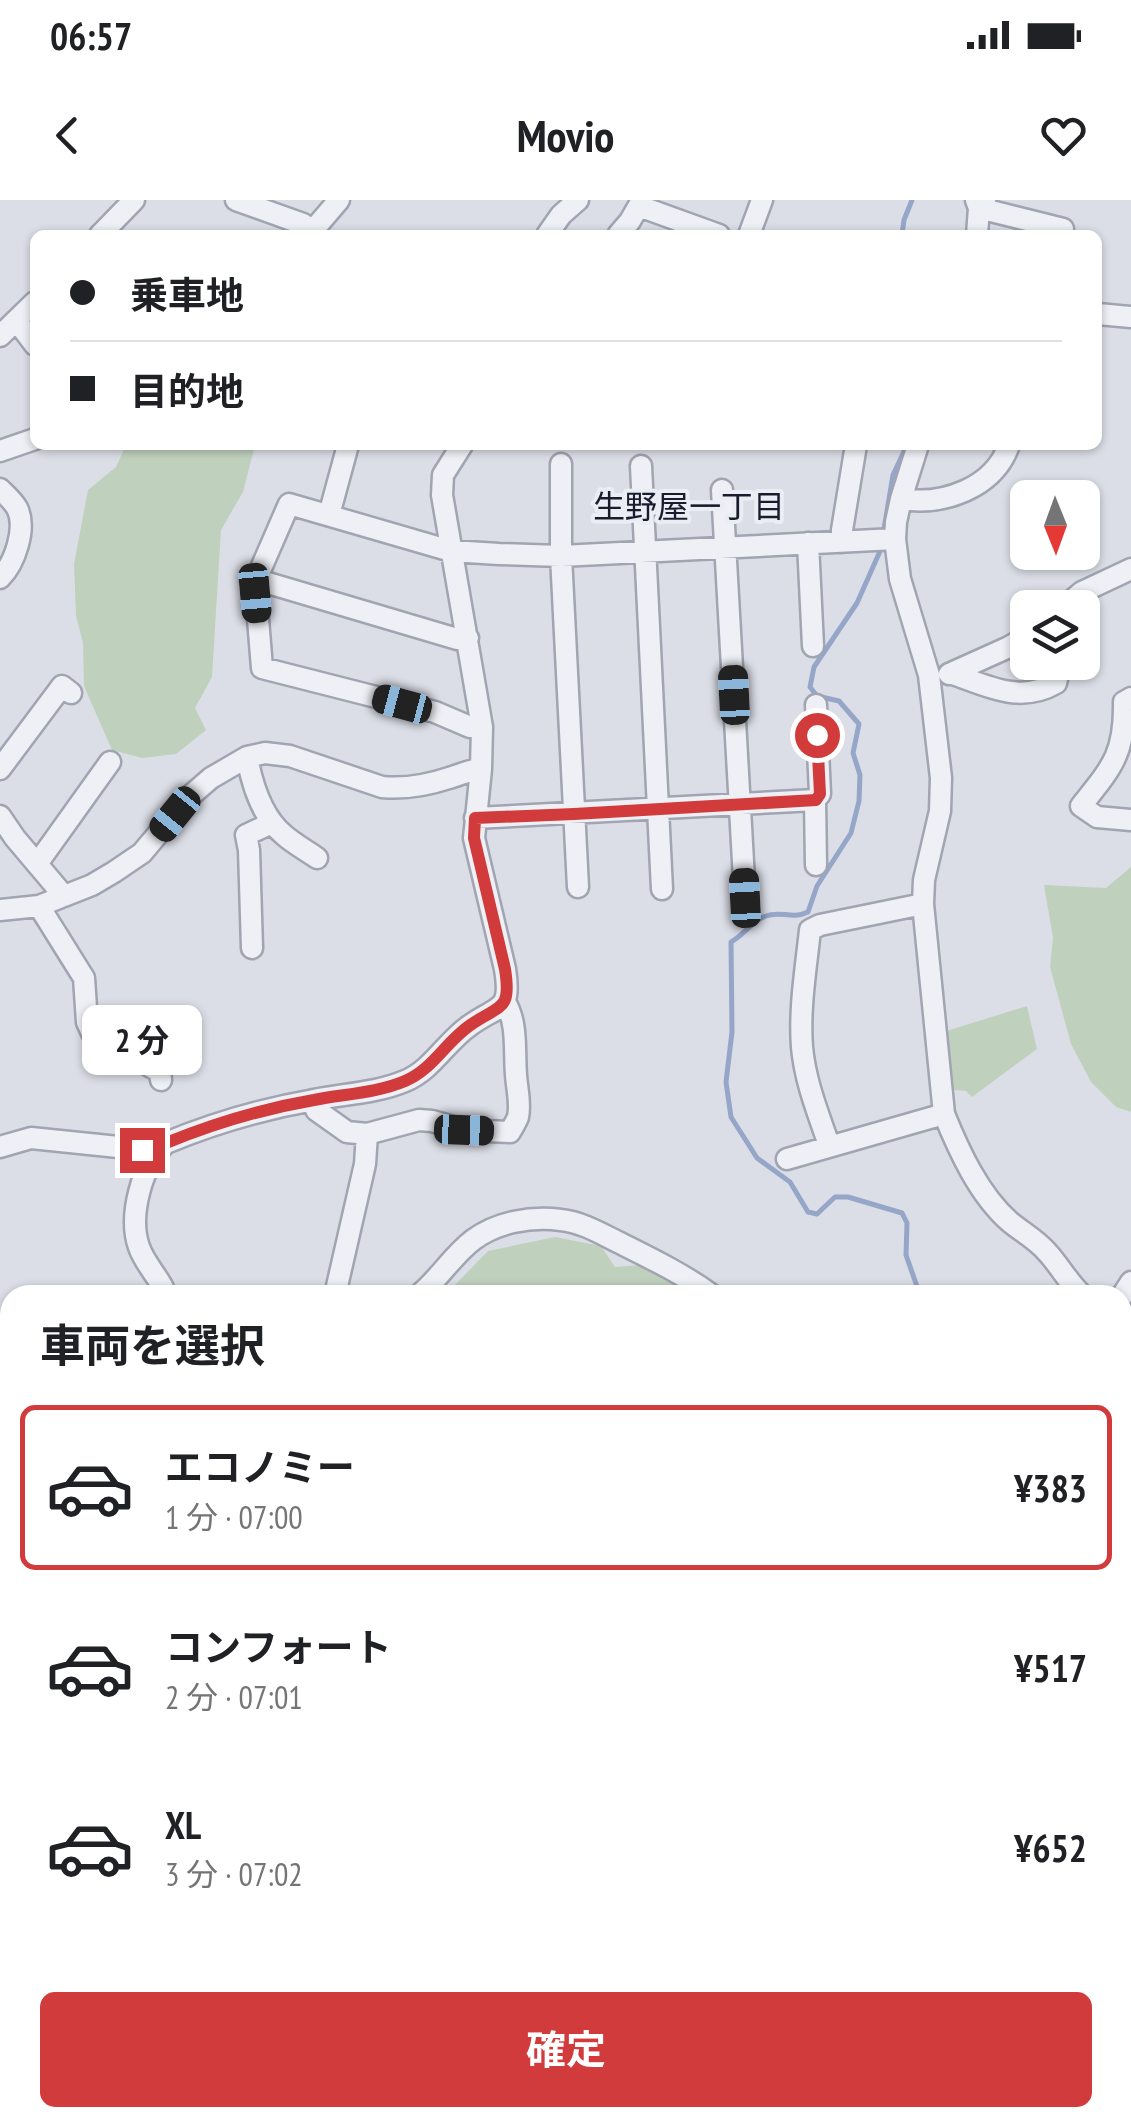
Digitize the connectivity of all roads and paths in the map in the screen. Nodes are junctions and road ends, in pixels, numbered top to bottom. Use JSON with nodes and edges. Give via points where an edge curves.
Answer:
{"nodes":[{"id":1,"x":134,"y":200,"type":"edge"},
{"id":2,"x":236,"y":200,"type":"edge"},
{"id":3,"x":338,"y":200,"type":"edge"},
{"id":4,"x":578,"y":200,"type":"edge"},
{"id":5,"x":762,"y":200,"type":"edge"},
{"id":6,"x":640,"y":203,"type":"edge"},
{"id":7,"x":980,"y":203,"type":"edge"},
{"id":8,"x":105,"y":230,"type":"edge"},
{"id":9,"x":308,"y":230,"type":"edge"},
{"id":10,"x":313,"y":230,"type":"edge"},
{"id":11,"x":550,"y":230,"type":"edge"},
{"id":12,"x":621,"y":230,"type":"edge"},
{"id":13,"x":708,"y":230,"type":"edge"},
{"id":14,"x":751,"y":230,"type":"edge"},
{"id":15,"x":977,"y":230,"type":"edge"},
{"id":16,"x":1063,"y":230,"type":"edge"},
{"id":17,"x":30,"y":307,"type":"edge"},
{"id":18,"x":1102,"y":314,"type":"edge"},
{"id":19,"x":1131,"y":317,"type":"edge"},
{"id":20,"x":17,"y":321,"type":"junction"},
{"id":21,"x":0,"y":336,"type":"edge"},
{"id":22,"x":30,"y":338,"type":"edge"},
{"id":23,"x":30,"y":441,"type":"edge"},
{"id":24,"x":0,"y":450,"type":"edge"},
{"id":25,"x":347,"y":450,"type":"edge"},
{"id":26,"x":458,"y":450,"type":"edge"},
{"id":27,"x":855,"y":450,"type":"edge"},
{"id":28,"x":916,"y":450,"type":"edge"},
{"id":29,"x":1008,"y":450,"type":"edge"},
{"id":30,"x":561,"y":464,"type":"dead end"},
{"id":31,"x":641,"y":466,"type":"dead end"},
{"id":32,"x":0,"y":489,"type":"edge"},
{"id":33,"x":722,"y":490,"type":"dead end"},
{"id":34,"x":901,"y":499,"type":"junction"},
{"id":35,"x":329,"y":514,"type":"junction"},
{"id":36,"x":895,"y":539,"type":"junction"},
{"id":37,"x":842,"y":542,"type":"junction"},
{"id":38,"x":808,"y":543,"type":"junction"},
{"id":39,"x":726,"y":548,"type":"junction"},
{"id":40,"x":451,"y":551,"type":"junction"},
{"id":41,"x":646,"y":552,"type":"junction"},
{"id":42,"x":561,"y":556,"type":"junction"},
{"id":43,"x":1131,"y":569,"type":"edge"},
{"id":44,"x":0,"y":578,"type":"edge"},
{"id":45,"x":255,"y":582,"type":"junction"},
{"id":46,"x":1086,"y":590,"type":"edge"},
{"id":47,"x":468,"y":638,"type":"junction"},
{"id":48,"x":1010,"y":645,"type":"edge"},
{"id":49,"x":813,"y":646,"type":"dead end"},
{"id":50,"x":953,"y":674,"type":"junction"},
{"id":51,"x":929,"y":675,"type":"junction"},
{"id":52,"x":1057,"y":680,"type":"edge"},
{"id":53,"x":71,"y":693,"type":"dead end"},
{"id":54,"x":1131,"y":698,"type":"edge"},
{"id":55,"x":816,"y":706,"type":"dead end"},
{"id":56,"x":482,"y":727,"type":"junction"},
{"id":57,"x":1127,"y":740,"type":"edge"},
{"id":58,"x":247,"y":757,"type":"junction"},
{"id":59,"x":110,"y":762,"type":"dead end"},
{"id":60,"x":0,"y":769,"type":"edge"},
{"id":61,"x":481,"y":769,"type":"junction"},
{"id":62,"x":816,"y":800,"type":"junction"},
{"id":63,"x":740,"y":805,"type":"junction"},
{"id":64,"x":659,"y":810,"type":"junction"},
{"id":65,"x":574,"y":814,"type":"junction"},
{"id":66,"x":0,"y":816,"type":"edge"},
{"id":67,"x":475,"y":818,"type":"junction"},
{"id":68,"x":1131,"y":820,"type":"edge"},
{"id":69,"x":272,"y":823,"type":"junction"},
{"id":70,"x":317,"y":858,"type":"dead end"},
{"id":71,"x":36,"y":861,"type":"junction"},
{"id":72,"x":816,"y":865,"type":"dead end"},
{"id":73,"x":578,"y":888,"type":"dead end"},
{"id":74,"x":662,"y":890,"type":"dead end"},
{"id":75,"x":64,"y":896,"type":"junction"},
{"id":76,"x":745,"y":898,"type":"dead end"},
{"id":77,"x":923,"y":904,"type":"junction"},
{"id":78,"x":39,"y":906,"type":"junction"},
{"id":79,"x":0,"y":910,"type":"edge"},
{"id":80,"x":252,"y":948,"type":"dead end"},
{"id":81,"x":505,"y":1002,"type":"junction"},
{"id":82,"x":161,"y":1080,"type":"dead end"},
{"id":83,"x":313,"y":1100,"type":"junction"},
{"id":84,"x":944,"y":1114,"type":"junction"},
{"id":85,"x":367,"y":1134,"type":"junction"},
{"id":86,"x":829,"y":1145,"type":"junction"},
{"id":87,"x":0,"y":1147,"type":"edge"},
{"id":88,"x":156,"y":1151,"type":"junction"},
{"id":89,"x":787,"y":1159,"type":"dead end"},
{"id":90,"x":161,"y":1285,"type":"edge"},
{"id":91,"x":337,"y":1285,"type":"edge"},
{"id":92,"x":432,"y":1285,"type":"edge"},
{"id":93,"x":696,"y":1285,"type":"edge"},
{"id":94,"x":1071,"y":1285,"type":"edge"}],
"edges":[{"from":1,"to":8,"type":"street"},
{"from":2,"to":9,"type":"street"},
{"from":3,"to":10,"type":"street"},
{"from":4,"to":11,"type":"street"},
{"from":5,"to":14,"type":"street"},
{"from":6,"to":12,"type":"street"},
{"from":6,"to":13,"type":"street"},
{"from":7,"to":15,"type":"street"},
{"from":7,"to":16,"type":"street"},
{"from":17,"to":20,"type":"street"},
{"from":18,"to":19,"type":"street"},
{"from":20,"to":21,"type":"street"},
{"from":20,"to":22,"type":"street"},
{"from":23,"to":24,"type":"street"},
{"from":25,"to":35,"type":"street"},
{"from":26,"to":40,"type":"street","via":[[443,475]]},
{"from":27,"to":37,"type":"street"},
{"from":28,"to":34,"type":"street"},
{"from":29,"to":34,"type":"street","via":[[987,478],[966,492]]},
{"from":30,"to":42,"type":"street"},
{"from":31,"to":41,"type":"street"},
{"from":32,"to":44,"type":"street","via":[[22,522],[12,563]]},
{"from":33,"to":39,"type":"street"},
{"from":34,"to":36,"type":"street"},
{"from":35,"to":40,"type":"street"},
{"from":35,"to":45,"type":"street","via":[[289,504]]},
{"from":36,"to":37,"type":"street"},
{"from":36,"to":51,"type":"street"},
{"from":37,"to":38,"type":"street"},
{"from":38,"to":39,"type":"street"},
{"from":38,"to":49,"type":"street"},
{"from":39,"to":41,"type":"street"},
{"from":39,"to":63,"type":"street"},
{"from":40,"to":42,"type":"street"},
{"from":40,"to":47,"type":"street"},
{"from":41,"to":42,"type":"street"},
{"from":41,"to":64,"type":"street"},
{"from":42,"to":65,"type":"street"},
{"from":43,"to":46,"type":"street"},
{"from":45,"to":47,"type":"street"},
{"from":45,"to":56,"type":"street","via":[[262,668]]},
{"from":47,"to":56,"type":"street"},
{"from":48,"to":50,"type":"street"},
{"from":50,"to":51,"type":"street"},
{"from":50,"to":52,"type":"street","via":[[1005,693]]},
{"from":51,"to":77,"type":"street","via":[[940,811]]},
{"from":53,"to":60,"type":"street","via":[[62,686]]},
{"from":54,"to":57,"type":"street","via":[[1124,702]]},
{"from":55,"to":62,"type":"street"},
{"from":56,"to":61,"type":"street"},
{"from":57,"to":68,"type":"street","via":[[1081,806],[1097,817]]},
{"from":58,"to":61,"type":"street","via":[[290,756],[382,788]]},
{"from":58,"to":69,"type":"street"},
{"from":58,"to":75,"type":"street","via":[[210,778],[142,852]]},
{"from":59,"to":71,"type":"street"},
{"from":61,"to":67,"type":"street"},
{"from":62,"to":63,"type":"street"},
{"from":62,"to":72,"type":"street"},
{"from":63,"to":64,"type":"street"},
{"from":63,"to":76,"type":"street"},
{"from":64,"to":65,"type":"street"},
{"from":64,"to":74,"type":"street"},
{"from":65,"to":67,"type":"street"},
{"from":65,"to":73,"type":"street"},
{"from":66,"to":71,"type":"street"},
{"from":67,"to":81,"type":"street","via":[[505,969]]},
{"from":69,"to":70,"type":"street"},
{"from":69,"to":80,"type":"street","via":[[246,835]]},
{"from":71,"to":75,"type":"street"},
{"from":75,"to":78,"type":"street"},
{"from":77,"to":84,"type":"street"},
{"from":77,"to":86,"type":"street","via":[[810,930],[802,1045]]},
{"from":78,"to":79,"type":"street"},
{"from":78,"to":82,"type":"street","via":[[84,978],[92,1033],[160,1072]]},
{"from":81,"to":83,"type":"street","via":[[406,1081]]},
{"from":81,"to":85,"type":"street","via":[[518,1093],[510,1132],[419,1120]]},
{"from":83,"to":85,"type":"street","via":[[334,1125]]},
{"from":83,"to":88,"type":"street","via":[[233,1118]]},
{"from":84,"to":86,"type":"street"},
{"from":84,"to":94,"type":"street","via":[[988,1196],[1046,1250]]},
{"from":85,"to":91,"type":"street"},
{"from":86,"to":89,"type":"street"},
{"from":87,"to":88,"type":"street","via":[[31,1138]]},
{"from":88,"to":90,"type":"street","via":[[134,1218],[138,1244]]},
{"from":92,"to":93,"type":"street","via":[[471,1241],[509,1222],[540,1219],[589,1228]]}]}
